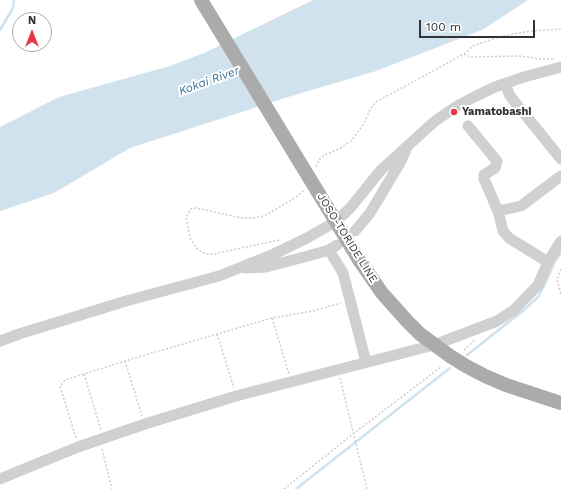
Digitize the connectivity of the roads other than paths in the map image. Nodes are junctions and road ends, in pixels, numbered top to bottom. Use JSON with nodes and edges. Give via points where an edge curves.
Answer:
{"nodes":[{"id":1,"x":201,"y":0,"type":"edge"},
{"id":2,"x":558,"y":63,"type":"edge"},
{"id":3,"x":505,"y":84,"type":"junction"},
{"id":4,"x":468,"y":126,"type":"dead end"},
{"id":5,"x":408,"y":146,"type":"junction"},
{"id":6,"x":561,"y":158,"type":"edge"},
{"id":7,"x":561,"y":176,"type":"edge"},
{"id":8,"x":498,"y":211,"type":"junction"},
{"id":9,"x":336,"y":221,"type":"junction"},
{"id":10,"x":355,"y":231,"type":"dead end"},
{"id":11,"x":561,"y":241,"type":"edge"},
{"id":12,"x":548,"y":262,"type":"junction"},
{"id":13,"x":241,"y":268,"type":"junction"},
{"id":14,"x":0,"y":341,"type":"edge"},
{"id":15,"x":434,"y":345,"type":"junction"},
{"id":16,"x":366,"y":362,"type":"junction"},
{"id":17,"x":561,"y":404,"type":"edge"},
{"id":18,"x":0,"y":479,"type":"edge"}],
"edges":[{"from":1,"to":9,"type":"main road","name":"JOSO-TORIDE LINE","bridge":true},
{"from":2,"to":3,"type":"street"},
{"from":3,"to":5,"type":"street","via":[[474,96],[457,106],[435,121]]},
{"from":3,"to":6,"type":"street","via":[[510,96]]},
{"from":4,"to":8,"type":"street","via":[[497,161],[495,168],[484,175],[484,179]]},
{"from":5,"to":9,"type":"street","via":[[381,170]]},
{"from":5,"to":10,"type":"street","via":[[370,213]]},
{"from":7,"to":8,"type":"street","via":[[521,206]]},
{"from":8,"to":12,"type":"street","via":[[506,235]]},
{"from":9,"to":13,"type":"street","via":[[305,239]]},
{"from":9,"to":15,"type":"main road","name":"JOSO-TORIDE LINE","via":[[382,293],[407,321]]},
{"from":11,"to":12,"type":"street"},
{"from":12,"to":15,"type":"street","via":[[538,285],[514,310],[496,321]]},
{"from":13,"to":14,"type":"street"},
{"from":13,"to":16,"type":"street","via":[[266,267],[333,247],[343,273]]},
{"from":15,"to":16,"type":"street"},
{"from":15,"to":17,"type":"main road","name":"JOSO-TORIDE LINE","via":[[485,376]]},
{"from":16,"to":18,"type":"street","via":[[236,396],[101,438]]}]}
